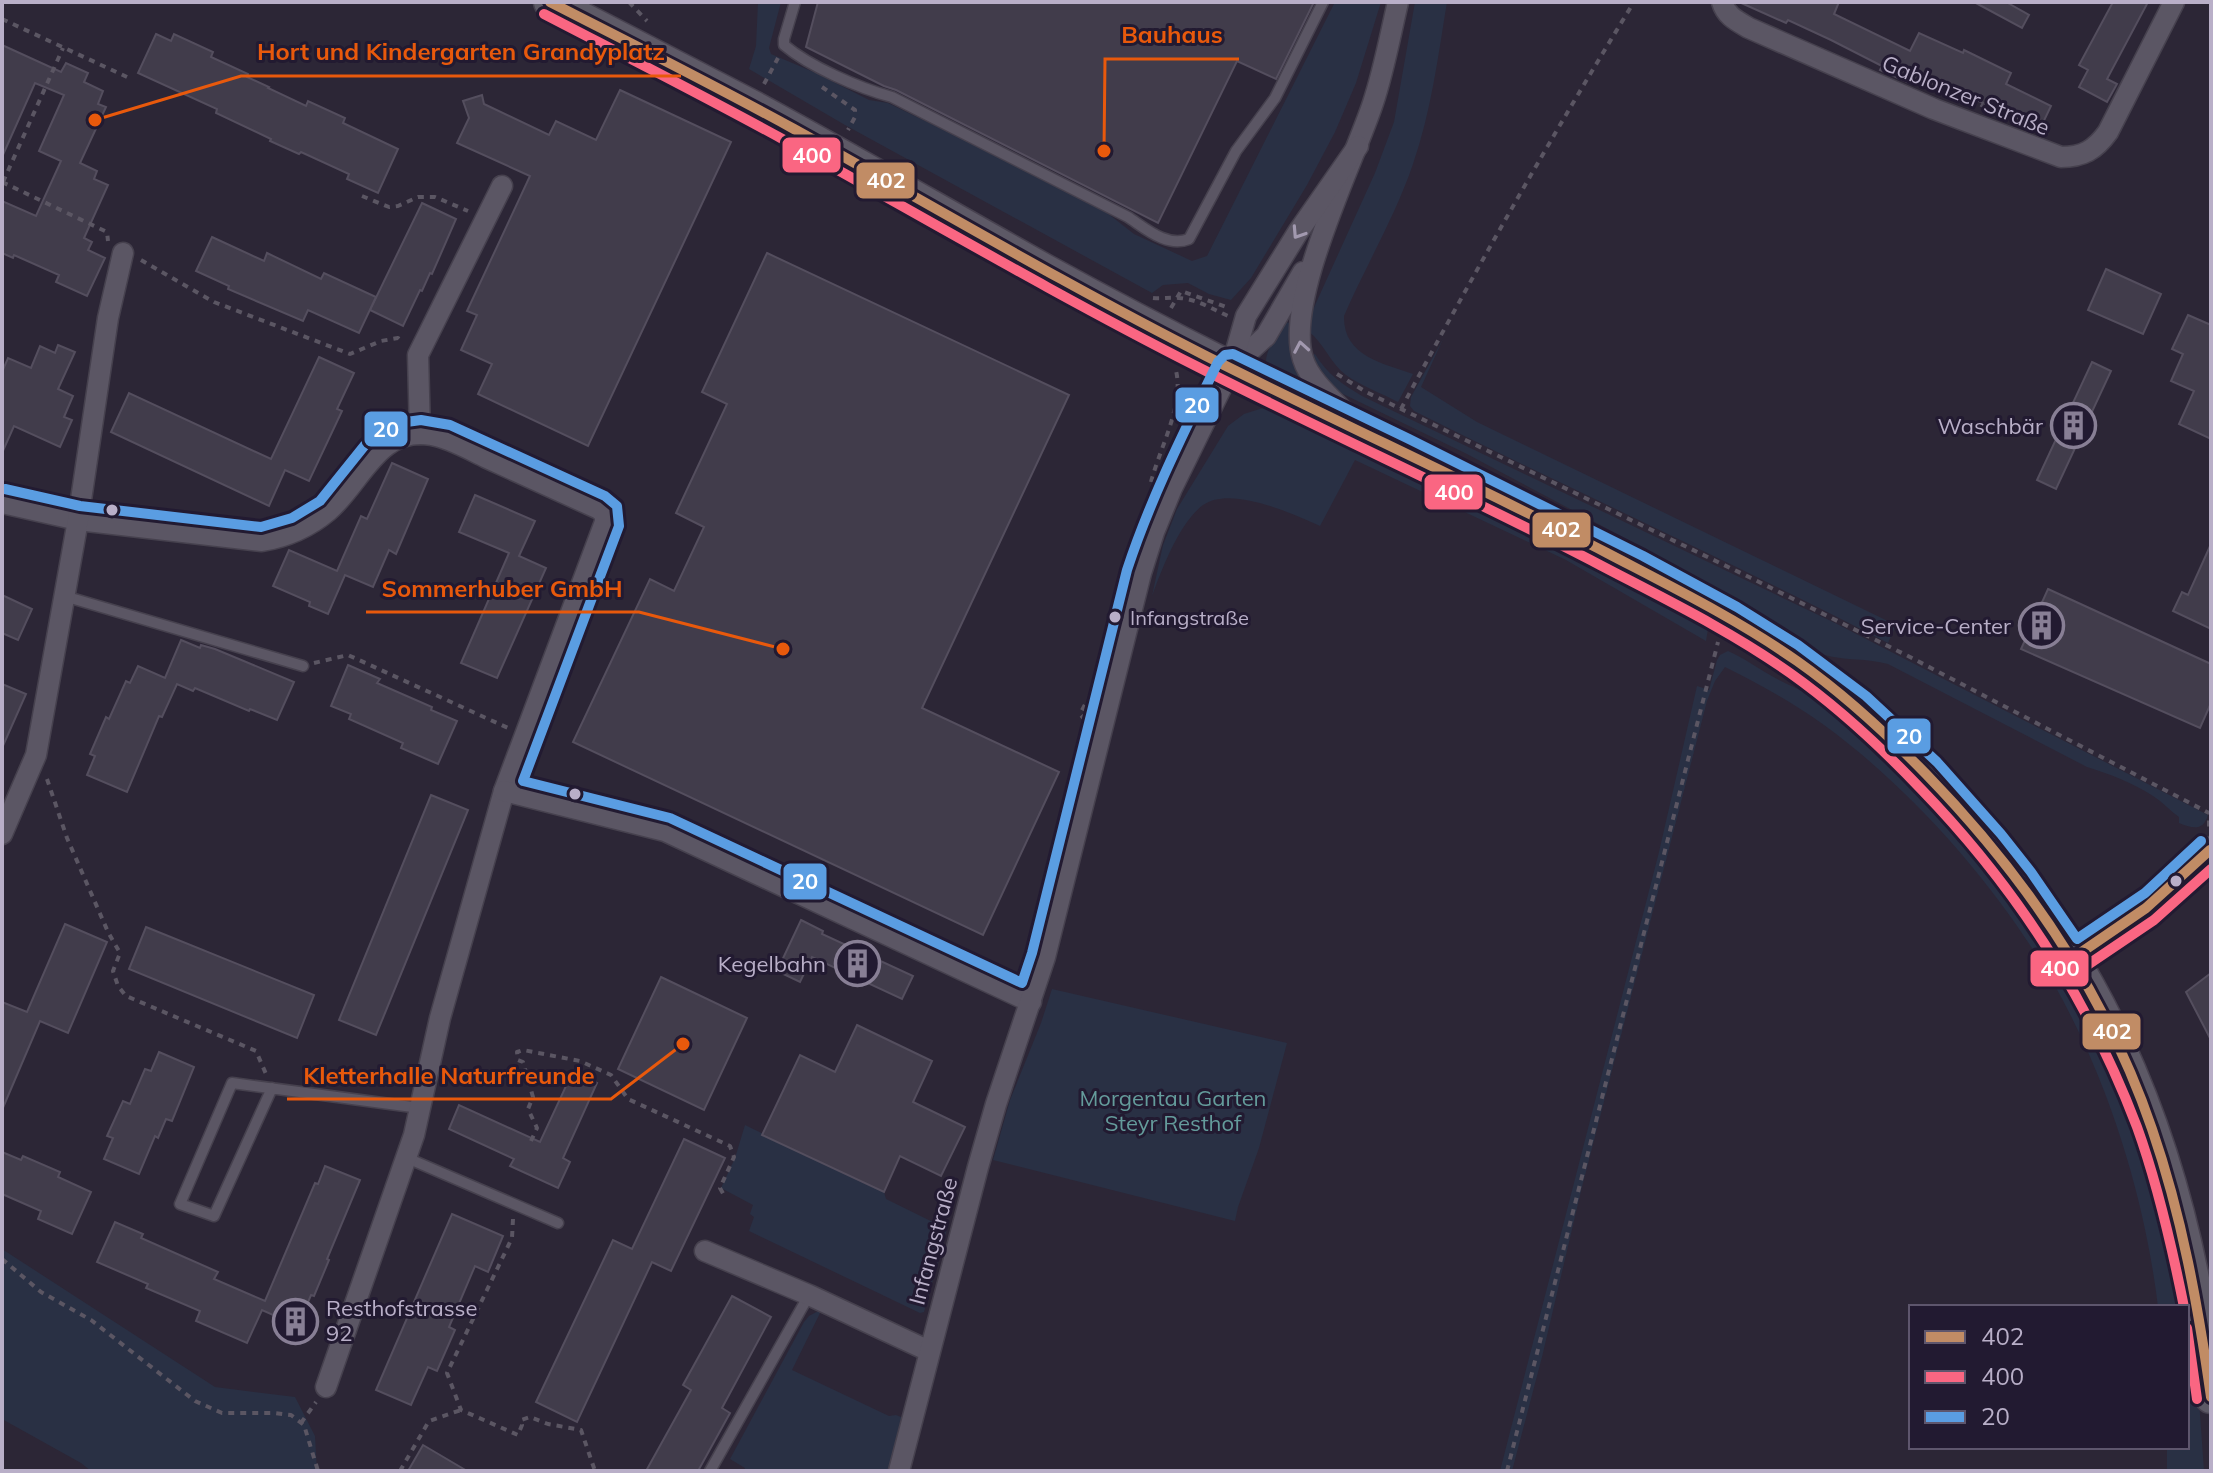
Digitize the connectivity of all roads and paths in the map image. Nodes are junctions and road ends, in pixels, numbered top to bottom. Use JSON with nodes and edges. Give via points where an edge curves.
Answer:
{"nodes":[{"id":1,"x":550,"y":2,"type":"edge"},
{"id":2,"x":629,"y":2,"type":"edge"},
{"id":3,"x":795,"y":2,"type":"edge"},
{"id":4,"x":1323,"y":2,"type":"edge"},
{"id":5,"x":1398,"y":2,"type":"edge"},
{"id":6,"x":1634,"y":2,"type":"edge"},
{"id":7,"x":1722,"y":2,"type":"edge"},
{"id":8,"x":2174,"y":2,"type":"edge"},
{"id":9,"x":2,"y":19,"type":"edge"},
{"id":10,"x":650,"y":23,"type":"dead end"},
{"id":11,"x":784,"y":45,"type":"junction"},
{"id":12,"x":63,"y":48,"type":"junction"},
{"id":13,"x":796,"y":55,"type":"junction"},
{"id":14,"x":127,"y":77,"type":"dead end"},
{"id":15,"x":757,"y":82,"type":"dead end"},
{"id":16,"x":764,"y":84,"type":"junction"},
{"id":17,"x":776,"y":90,"type":"dead end"},
{"id":18,"x":836,"y":124,"type":"dead end"},
{"id":19,"x":1358,"y":146,"type":"junction"},
{"id":20,"x":2,"y":182,"type":"edge"},
{"id":21,"x":502,"y":186,"type":"dead end"},
{"id":22,"x":362,"y":196,"type":"dead end"},
{"id":23,"x":484,"y":221,"type":"junction"},
{"id":24,"x":1320,"y":240,"type":"junction"},
{"id":25,"x":123,"y":253,"type":"junction"},
{"id":26,"x":1151,"y":298,"type":"dead end"},
{"id":27,"x":1242,"y":324,"type":"junction"},
{"id":28,"x":418,"y":355,"type":"junction"},
{"id":29,"x":1174,"y":365,"type":"dead end"},
{"id":30,"x":1231,"y":368,"type":"junction"},
{"id":31,"x":1332,"y":370,"type":"dead end"},
{"id":32,"x":1401,"y":409,"type":"junction"},
{"id":33,"x":1362,"y":431,"type":"junction"},
{"id":34,"x":420,"y":434,"type":"junction"},
{"id":35,"x":1149,"y":491,"type":"dead end"},
{"id":36,"x":2,"y":503,"type":"edge"},
{"id":37,"x":78,"y":520,"type":"junction"},
{"id":38,"x":64,"y":596,"type":"junction"},
{"id":39,"x":1730,"y":618,"type":"junction"},
{"id":40,"x":303,"y":666,"type":"joint"},
{"id":41,"x":1090,"y":696,"type":"dead end"},
{"id":42,"x":525,"y":736,"type":"junction"},
{"id":43,"x":1102,"y":738,"type":"junction"},
{"id":44,"x":36,"y":755,"type":"junction"},
{"id":45,"x":504,"y":791,"type":"junction"},
{"id":46,"x":2209,"y":813,"type":"edge"},
{"id":47,"x":2,"y":834,"type":"edge"},
{"id":48,"x":2211,"y":850,"type":"edge"},
{"id":49,"x":2073,"y":958,"type":"junction"},
{"id":50,"x":1031,"y":1002,"type":"junction"},
{"id":51,"x":272,"y":1088,"type":"junction"},
{"id":52,"x":420,"y":1108,"type":"junction"},
{"id":53,"x":531,"y":1141,"type":"dead end"},
{"id":54,"x":407,"y":1158,"type":"junction"},
{"id":55,"x":725,"y":1197,"type":"dead end"},
{"id":56,"x":515,"y":1204,"type":"junction"},
{"id":57,"x":558,"y":1223,"type":"dead end"},
{"id":58,"x":705,"y":1251,"type":"dead end"},
{"id":59,"x":2,"y":1259,"type":"edge"},
{"id":60,"x":809,"y":1295,"type":"junction"},
{"id":61,"x":929,"y":1351,"type":"junction"},
{"id":62,"x":326,"y":1387,"type":"dead end"},
{"id":63,"x":2211,"y":1397,"type":"edge"},
{"id":64,"x":461,"y":1410,"type":"junction"},
{"id":65,"x":318,"y":1471,"type":"edge"},
{"id":66,"x":400,"y":1471,"type":"edge"},
{"id":67,"x":595,"y":1471,"type":"edge"},
{"id":68,"x":710,"y":1471,"type":"edge"},
{"id":69,"x":899,"y":1471,"type":"edge"},
{"id":70,"x":1507,"y":1471,"type":"edge"}],
"edges":[{"from":1,"to":30,"type":"main road"},
{"from":2,"to":10,"type":"path"},
{"from":3,"to":11,"type":"lane"},
{"from":4,"to":13,"type":"lane","via":[[1275,98],[1236,151],[1189,239],[1181,242],[1152,233],[892,97]]},
{"from":5,"to":19,"type":"street"},
{"from":6,"to":32,"type":"path"},
{"from":7,"to":8,"type":"street","name":"Gablonzer Straße","via":[[1732,19],[1749,28],[1934,109],[2061,157],[2075,157],[2099,145]]},
{"from":9,"to":12,"type":"path"},
{"from":11,"to":13,"type":"lane"},
{"from":11,"to":16,"type":"path"},
{"from":12,"to":14,"type":"path"},
{"from":12,"to":20,"type":"path"},
{"from":13,"to":18,"type":"path","via":[[804,75],[855,110],[848,130]]},
{"from":15,"to":16,"type":"path"},
{"from":16,"to":17,"type":"path"},
{"from":19,"to":24,"type":"street"},
{"from":19,"to":27,"type":"street","one_way":true},
{"from":20,"to":25,"type":"path","via":[[107,232],[108,246]]},
{"from":21,"to":23,"type":"street"},
{"from":22,"to":23,"type":"path","via":[[389,207],[435,197]]},
{"from":23,"to":28,"type":"street"},
{"from":24,"to":30,"type":"street","via":[[1266,336]]},
{"from":33,"to":24,"type":"street","one_way":true,"via":[[1313,377],[1302,356],[1299,317]]},
{"from":25,"to":28,"type":"path","via":[[214,302],[350,354],[398,338]]},
{"from":25,"to":37,"type":"street"},
{"from":26,"to":27,"type":"path","via":[[1197,301]]},
{"from":27,"to":30,"type":"street"},
{"from":28,"to":34,"type":"street"},
{"from":29,"to":35,"type":"path","via":[[1179,394]]},
{"from":30,"to":33,"type":"main road"},
{"from":30,"to":43,"type":"street","name":"Infangstraße","via":[[1154,532]]},
{"from":31,"to":32,"type":"path"},
{"from":32,"to":46,"type":"path","via":[[1893,649]]},
{"from":33,"to":39,"type":"main road"},
{"from":34,"to":37,"type":"street","via":[[389,442],[330,510],[284,538],[262,541]]},
{"from":34,"to":42,"type":"street","via":[[457,444],[605,514]]},
{"from":36,"to":37,"type":"street"},
{"from":37,"to":38,"type":"street"},
{"from":38,"to":40,"type":"lane"},
{"from":38,"to":44,"type":"street"},
{"from":39,"to":49,"type":"main road","via":[[1821,679],[1929,774],[2009,866]]},
{"from":39,"to":70,"type":"path","via":[[1705,684]]},
{"from":40,"to":42,"type":"path","via":[[348,655]]},
{"from":41,"to":43,"type":"path","via":[[1080,714]]},
{"from":42,"to":45,"type":"street"},
{"from":43,"to":50,"type":"street","name":"Infangstraße"},
{"from":44,"to":47,"type":"street"},
{"from":44,"to":51,"type":"path","via":[[120,953],[113,971],[118,986],[126,996],[256,1051]]},
{"from":45,"to":50,"type":"street","via":[[665,831]]},
{"from":45,"to":52,"type":"street"},
{"from":48,"to":49,"type":"street","via":[[2154,904]]},
{"from":49,"to":63,"type":"main road","via":[[2132,1074],[2167,1168],[2200,1307]]},
{"from":50,"to":61,"type":"street","name":"Infangstraße","via":[[981,1155]]},
{"from":51,"to":51,"type":"lane","via":[[232,1083],[180,1204],[214,1216]]},
{"from":51,"to":52,"type":"lane"},
{"from":52,"to":54,"type":"street"},
{"from":53,"to":55,"type":"path","via":[[537,1128],[528,1109],[533,1097],[518,1060],[517,1052],[523,1050],[580,1061],[611,1075],[628,1099],[730,1146],[734,1157],[720,1188]]},
{"from":54,"to":56,"type":"lane"},
{"from":54,"to":62,"type":"street"},
{"from":56,"to":57,"type":"lane"},
{"from":56,"to":64,"type":"path","via":[[512,1238],[447,1373]]},
{"from":58,"to":60,"type":"street"},
{"from":59,"to":65,"type":"path","via":[[195,1401],[222,1413],[291,1415],[304,1425]]},
{"from":60,"to":61,"type":"street"},
{"from":60,"to":68,"type":"lane"},
{"from":61,"to":69,"type":"street","name":"Infangstraße"},
{"from":64,"to":66,"type":"path","via":[[429,1421]]},
{"from":64,"to":67,"type":"path","via":[[518,1435],[521,1420],[530,1417],[581,1430]]}]}
